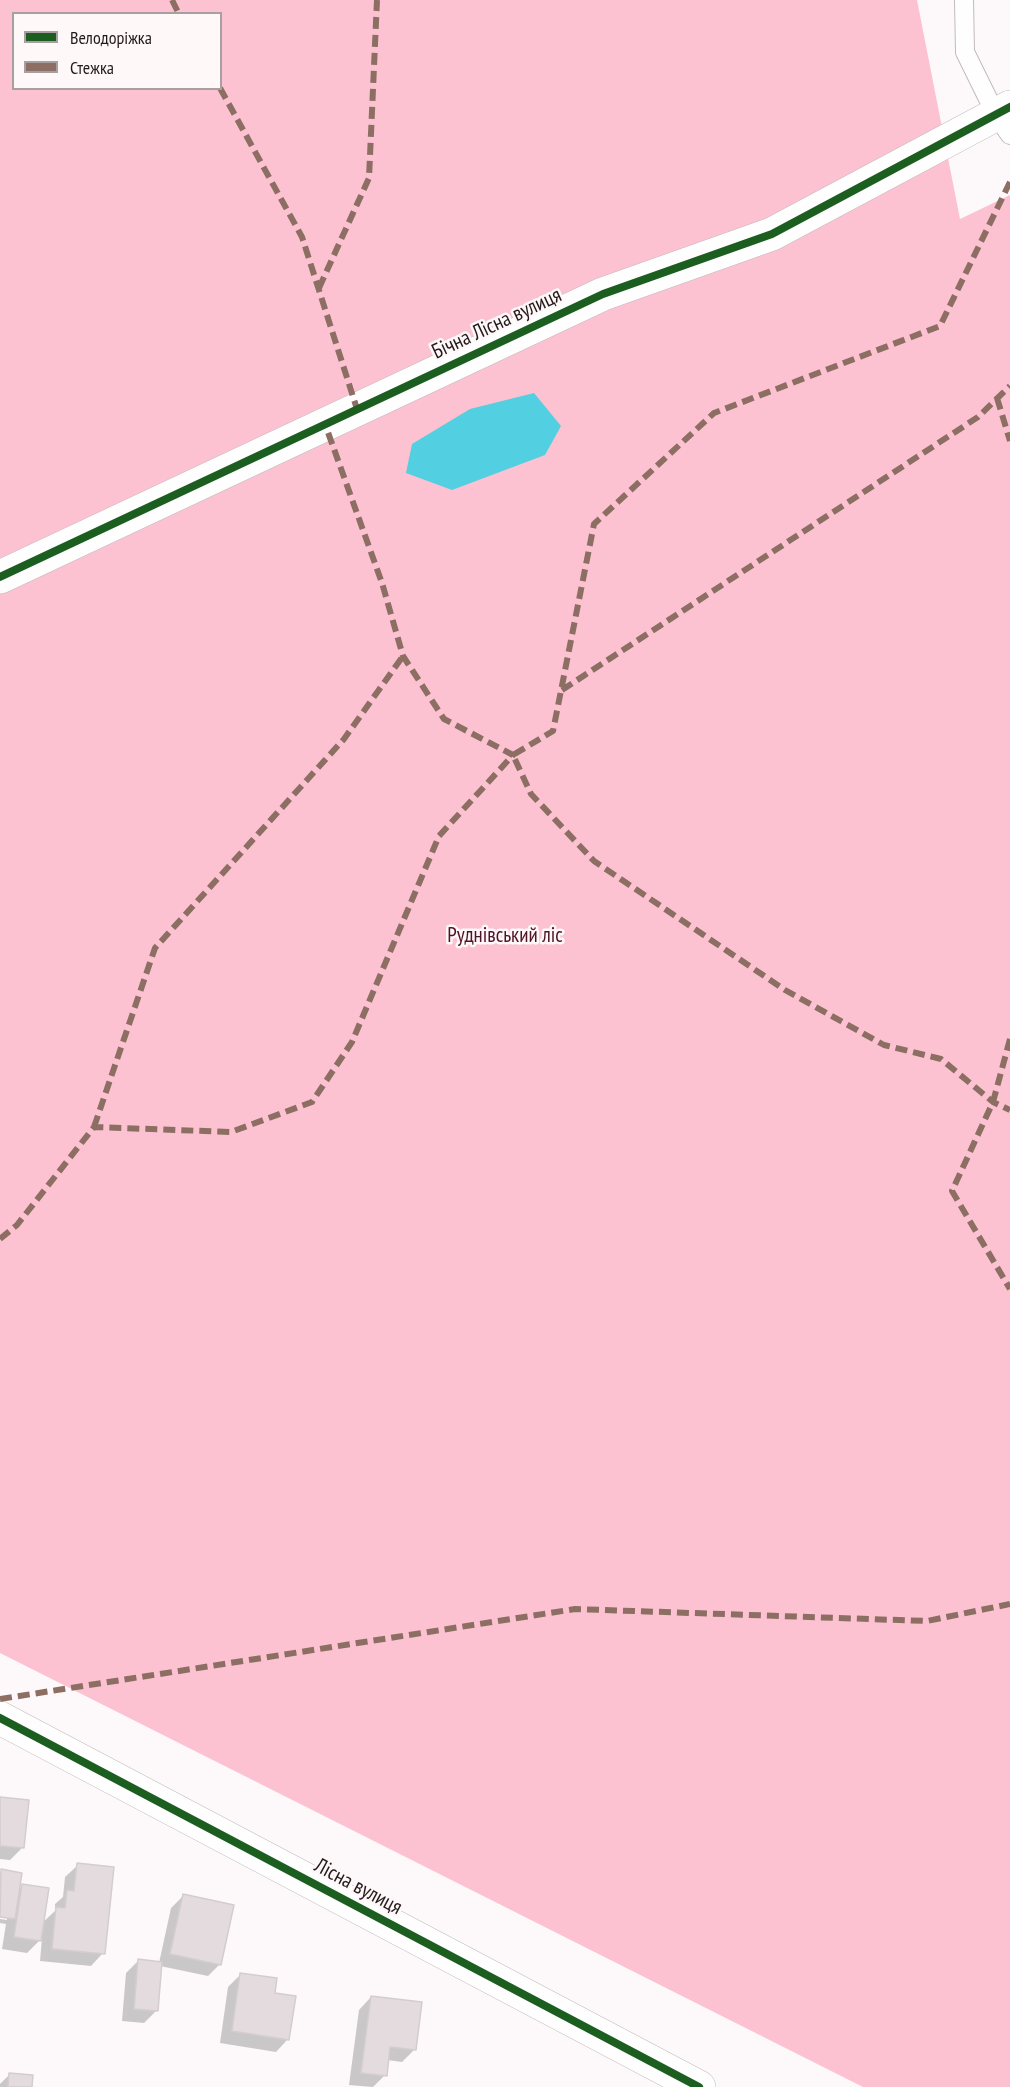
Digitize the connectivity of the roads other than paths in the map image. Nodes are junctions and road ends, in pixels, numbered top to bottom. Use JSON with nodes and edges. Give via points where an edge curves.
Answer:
{"nodes":[{"id":1,"x":964,"y":0,"type":"edge"},
{"id":2,"x":1005,"y":119,"type":"edge"},
{"id":3,"x":0,"y":577,"type":"edge"},
{"id":4,"x":0,"y":1718,"type":"edge"},
{"id":5,"x":699,"y":2087,"type":"edge"}],
"edges":[{"from":1,"to":2,"type":"lane","via":[[965,52]]},
{"from":2,"to":3,"type":"street","name":"Бічна Лісна вулиця","via":[[772,234],[603,294]]},
{"from":4,"to":5,"type":"street","name":"Лісна вулиця"}]}
